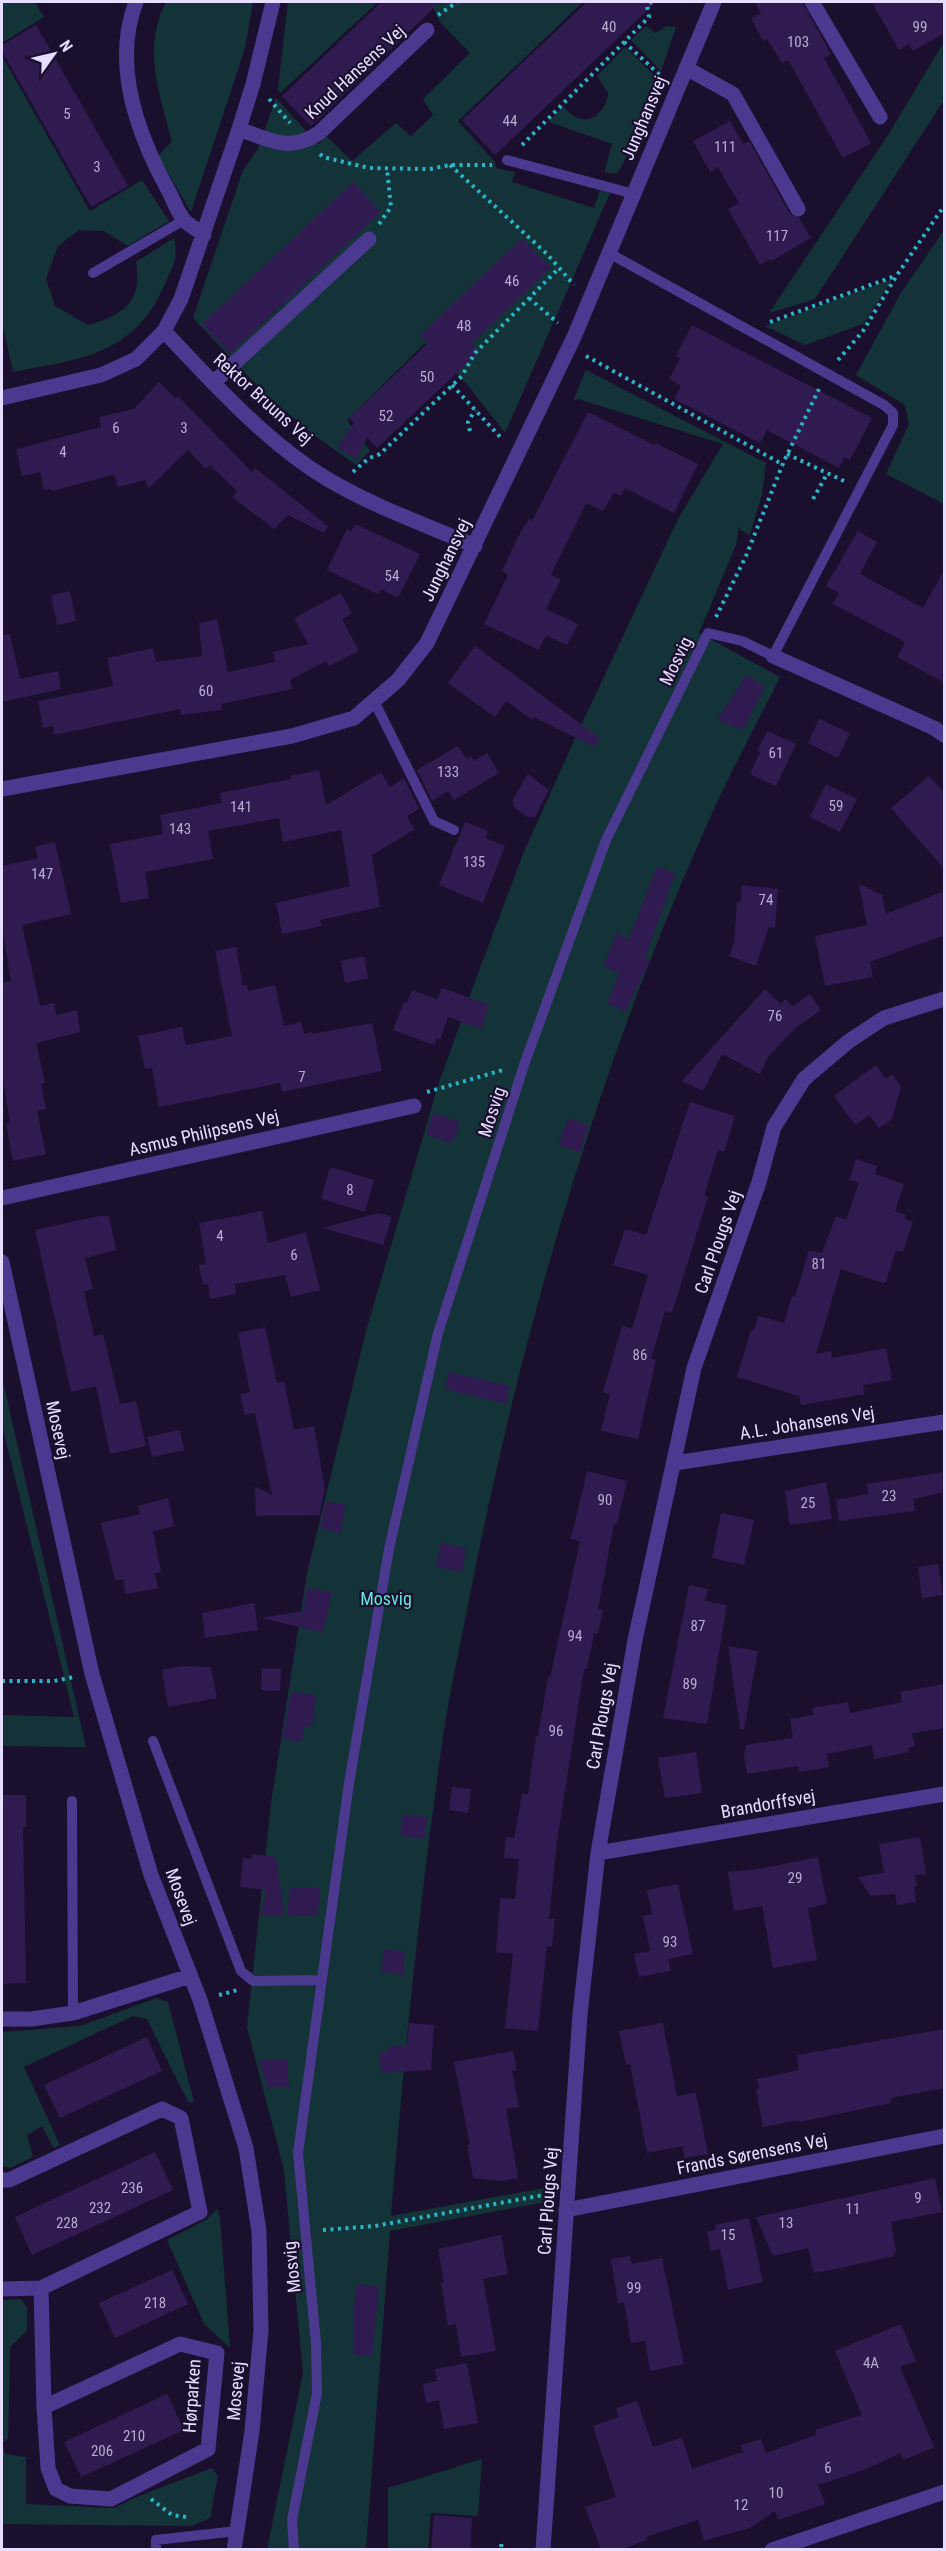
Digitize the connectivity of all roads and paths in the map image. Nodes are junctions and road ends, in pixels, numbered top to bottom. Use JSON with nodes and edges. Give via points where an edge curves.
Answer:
{"nodes":[{"id":1,"x":136,"y":2,"type":"edge"},
{"id":2,"x":273,"y":2,"type":"edge"},
{"id":3,"x":651,"y":2,"type":"edge"},
{"id":4,"x":714,"y":2,"type":"edge"},
{"id":5,"x":812,"y":2,"type":"edge"},
{"id":6,"x":427,"y":30,"type":"dead end"},
{"id":7,"x":624,"y":42,"type":"junction"},
{"id":8,"x":686,"y":68,"type":"junction"},
{"id":9,"x":254,"y":84,"type":"junction"},
{"id":10,"x":676,"y":91,"type":"junction"},
{"id":11,"x":880,"y":117,"type":"dead end"},
{"id":12,"x":239,"y":129,"type":"junction"},
{"id":13,"x":307,"y":141,"type":"junction"},
{"id":14,"x":507,"y":160,"type":"junction"},
{"id":15,"x":450,"y":165,"type":"junction"},
{"id":16,"x":387,"y":169,"type":"junction"},
{"id":17,"x":634,"y":194,"type":"junction"},
{"id":18,"x":945,"y":206,"type":"edge"},
{"id":19,"x":798,"y":209,"type":"dead end"},
{"id":20,"x":184,"y":220,"type":"junction"},
{"id":21,"x":204,"y":235,"type":"junction"},
{"id":22,"x":369,"y":239,"type":"joint"},
{"id":23,"x":609,"y":253,"type":"junction"},
{"id":24,"x":559,"y":268,"type":"junction"},
{"id":25,"x":93,"y":273,"type":"dead end"},
{"id":26,"x":897,"y":275,"type":"junction"},
{"id":27,"x":529,"y":298,"type":"junction"},
{"id":28,"x":589,"y":301,"type":"junction"},
{"id":29,"x":749,"y":329,"type":"junction"},
{"id":30,"x":164,"y":331,"type":"junction"},
{"id":31,"x":572,"y":342,"type":"junction"},
{"id":32,"x":827,"y":372,"type":"junction"},
{"id":33,"x":213,"y":383,"type":"junction"},
{"id":34,"x":452,"y":385,"type":"junction"},
{"id":35,"x":2,"y":398,"type":"edge"},
{"id":36,"x":475,"y":410,"type":"junction"},
{"id":37,"x":470,"y":431,"type":"dead end"},
{"id":38,"x":787,"y":454,"type":"junction"},
{"id":39,"x":517,"y":456,"type":"junction"},
{"id":40,"x":782,"y":464,"type":"junction"},
{"id":41,"x":827,"y":474,"type":"junction"},
{"id":42,"x":339,"y":485,"type":"junction"},
{"id":43,"x":860,"y":489,"type":"junction"},
{"id":44,"x":813,"y":499,"type":"dead end"},
{"id":45,"x":475,"y":546,"type":"junction"},
{"id":46,"x":708,"y":633,"type":"junction"},
{"id":47,"x":773,"y":656,"type":"junction"},
{"id":48,"x":374,"y":701,"type":"junction"},
{"id":49,"x":945,"y":735,"type":"edge"},
{"id":50,"x":2,"y":789,"type":"edge"},
{"id":51,"x":454,"y":830,"type":"dead end"},
{"id":52,"x":945,"y":999,"type":"edge"},
{"id":53,"x":524,"y":1065,"type":"junction"},
{"id":54,"x":414,"y":1106,"type":"joint"},
{"id":55,"x":2,"y":1198,"type":"edge"},
{"id":56,"x":2,"y":1262,"type":"edge"},
{"id":57,"x":945,"y":1422,"type":"edge"},
{"id":58,"x":675,"y":1463,"type":"junction"},
{"id":59,"x":92,"y":1674,"type":"junction"},
{"id":60,"x":2,"y":1680,"type":"edge"},
{"id":61,"x":153,"y":1741,"type":"dead end"},
{"id":62,"x":945,"y":1794,"type":"edge"},
{"id":63,"x":72,"y":1801,"type":"dead end"},
{"id":64,"x":598,"y":1852,"type":"junction"},
{"id":65,"x":190,"y":1976,"type":"junction"},
{"id":66,"x":322,"y":1980,"type":"junction"},
{"id":67,"x":72,"y":2013,"type":"junction"},
{"id":68,"x":2,"y":2019,"type":"edge"},
{"id":69,"x":945,"y":2136,"type":"edge"},
{"id":70,"x":2,"y":2180,"type":"edge"},
{"id":71,"x":569,"y":2190,"type":"junction"},
{"id":72,"x":566,"y":2210,"type":"junction"},
{"id":73,"x":304,"y":2232,"type":"junction"},
{"id":74,"x":41,"y":2288,"type":"junction"},
{"id":75,"x":2,"y":2289,"type":"edge"},
{"id":76,"x":44,"y":2407,"type":"junction"},
{"id":77,"x":136,"y":2488,"type":"junction"},
{"id":78,"x":945,"y":2492,"type":"edge"},
{"id":79,"x":237,"y":2531,"type":"junction"},
{"id":80,"x":203,"y":2535,"type":"junction"},
{"id":81,"x":501,"y":2544,"type":"dead end"},
{"id":82,"x":156,"y":2550,"type":"edge"},
{"id":83,"x":234,"y":2550,"type":"edge"},
{"id":84,"x":294,"y":2550,"type":"edge"},
{"id":85,"x":502,"y":2550,"type":"edge"},
{"id":86,"x":543,"y":2550,"type":"edge"},
{"id":87,"x":772,"y":2550,"type":"edge"}],
"edges":[{"from":1,"to":20,"type":"street","via":[[126,43],[132,102],[156,168]]},
{"from":2,"to":9,"type":"street"},
{"from":3,"to":7,"type":"path","via":[[647,6],[649,17]]},
{"from":4,"to":8,"type":"street","name":"Junghansvej"},
{"from":5,"to":11,"type":"street"},
{"from":6,"to":13,"type":"street","name":"Knud Hansens Vej"},
{"from":7,"to":10,"type":"path"},
{"from":7,"to":14,"type":"path"},
{"from":8,"to":10,"type":"street","name":"Junghansvej"},
{"from":8,"to":19,"type":"street","name":"Junghansvej","via":[[733,94]]},
{"from":9,"to":12,"type":"street"},
{"from":9,"to":13,"type":"path"},
{"from":10,"to":17,"type":"street","name":"Junghansvej"},
{"from":12,"to":13,"type":"street","name":"Knud Hansens Vej","via":[[294,145]]},
{"from":12,"to":21,"type":"street"},
{"from":13,"to":16,"type":"path","via":[[323,157]]},
{"from":14,"to":15,"type":"path","via":[[502,165]]},
{"from":14,"to":17,"type":"lane"},
{"from":15,"to":16,"type":"path"},
{"from":15,"to":24,"type":"path"},
{"from":16,"to":22,"type":"path","via":[[391,207]]},
{"from":17,"to":23,"type":"street","name":"Junghansvej"},
{"from":18,"to":26,"type":"path","name":"Mosvig"},
{"from":20,"to":21,"type":"street"},
{"from":20,"to":25,"type":"lane"},
{"from":21,"to":30,"type":"street","via":[[182,299]]},
{"from":22,"to":33,"type":"street"},
{"from":23,"to":28,"type":"street","name":"Junghansvej"},
{"from":23,"to":29,"type":"lane"},
{"from":24,"to":27,"type":"path"},
{"from":24,"to":28,"type":"path"},
{"from":26,"to":29,"type":"path"},
{"from":26,"to":32,"type":"path","name":"Mosvig","via":[[863,331]]},
{"from":27,"to":31,"type":"path"},
{"from":27,"to":34,"type":"path","via":[[475,353]]},
{"from":28,"to":31,"type":"street","name":"Junghansvej"},
{"from":29,"to":32,"type":"lane"},
{"from":30,"to":33,"type":"street","name":"Rektor Bruuns Vej"},
{"from":30,"to":35,"type":"street","via":[[136,359],[101,375]]},
{"from":31,"to":39,"type":"street","name":"Junghansvej"},
{"from":31,"to":40,"type":"path"},
{"from":32,"to":38,"type":"path","name":"Mosvig"},
{"from":32,"to":43,"type":"lane","via":[[893,413],[893,425]]},
{"from":33,"to":42,"type":"street","name":"Rektor Bruuns Vej","via":[[272,438]]},
{"from":34,"to":36,"type":"path"},
{"from":34,"to":42,"type":"path","via":[[380,454],[369,458]]},
{"from":36,"to":37,"type":"path","via":[[468,422]]},
{"from":36,"to":39,"type":"path"},
{"from":38,"to":40,"type":"path","name":"Mosvig"},
{"from":38,"to":41,"type":"path"},
{"from":39,"to":45,"type":"street","name":"Junghansvej"},
{"from":40,"to":46,"type":"path","name":"Mosvig","via":[[746,556]]},
{"from":41,"to":43,"type":"path"},
{"from":41,"to":44,"type":"path"},
{"from":42,"to":45,"type":"street","name":"Rektor Bruuns Vej"},
{"from":43,"to":47,"type":"lane"},
{"from":45,"to":48,"type":"street","name":"Junghansvej","via":[[427,643],[398,681]]},
{"from":46,"to":47,"type":"lane","name":"Mosvig","via":[[742,641]]},
{"from":46,"to":53,"type":"lane","name":"Mosvig","via":[[606,840]]},
{"from":47,"to":49,"type":"street"},
{"from":48,"to":50,"type":"street","name":"Junghansvej","via":[[354,718],[292,736]]},
{"from":48,"to":51,"type":"lane","via":[[434,821]]},
{"from":52,"to":58,"type":"street","name":"Carl Plougs Vej","via":[[884,1018],[849,1041],[804,1079],[774,1127],[759,1182],[694,1368]]},
{"from":53,"to":54,"type":"path","via":[[429,1089]]},
{"from":53,"to":66,"type":"lane","name":"Mosvig","via":[[438,1333],[389,1549],[349,1783]]},
{"from":54,"to":55,"type":"street","name":"Asmus Philipsens Vej"},
{"from":56,"to":59,"type":"street","name":"Mosevej"},
{"from":57,"to":58,"type":"street","name":"A.L. Johansens Vej"},
{"from":58,"to":64,"type":"street","name":"Carl Plougs Vej","via":[[635,1640]]},
{"from":59,"to":60,"type":"path","via":[[54,1681]]},
{"from":59,"to":65,"type":"street","name":"Mosevej","via":[[151,1875]]},
{"from":61,"to":66,"type":"lane","via":[[241,1971],[253,1981]]},
{"from":62,"to":64,"type":"street","name":"Brandorffsvej"},
{"from":63,"to":67,"type":"lane"},
{"from":64,"to":71,"type":"street","name":"Carl Plougs Vej","via":[[580,2014]]},
{"from":65,"to":67,"type":"street"},
{"from":65,"to":79,"type":"street","name":"Mosevej","via":[[246,2148],[259,2231],[261,2330],[252,2431]]},
{"from":66,"to":73,"type":"lane","name":"Mosvig","via":[[298,2153]]},
{"from":67,"to":68,"type":"street"},
{"from":69,"to":72,"type":"street","name":"Frands Sørensens Vej"},
{"from":70,"to":74,"type":"street","via":[[162,2109],[181,2118],[200,2212]]},
{"from":71,"to":72,"type":"street","name":"Carl Plougs Vej"},
{"from":71,"to":73,"type":"path","via":[[375,2226]]},
{"from":72,"to":86,"type":"street","name":"Carl Plougs Vej"},
{"from":73,"to":84,"type":"lane","name":"Mosvig","via":[[316,2343],[317,2393],[292,2520]]},
{"from":74,"to":75,"type":"street"},
{"from":74,"to":76,"type":"street","name":"Hørparken"},
{"from":76,"to":77,"type":"street","name":"Hørparken","via":[[48,2468],[56,2489],[70,2496],[111,2499]]},
{"from":76,"to":77,"type":"street","name":"Hørparken","via":[[180,2344],[217,2353],[207,2450]]},
{"from":77,"to":80,"type":"path","via":[[172,2515],[194,2519]]},
{"from":78,"to":87,"type":"street"},
{"from":79,"to":80,"type":"lane"},
{"from":79,"to":83,"type":"street","name":"Mosevej"},
{"from":80,"to":82,"type":"lane","via":[[156,2540]]},
{"from":81,"to":85,"type":"path"}]}
